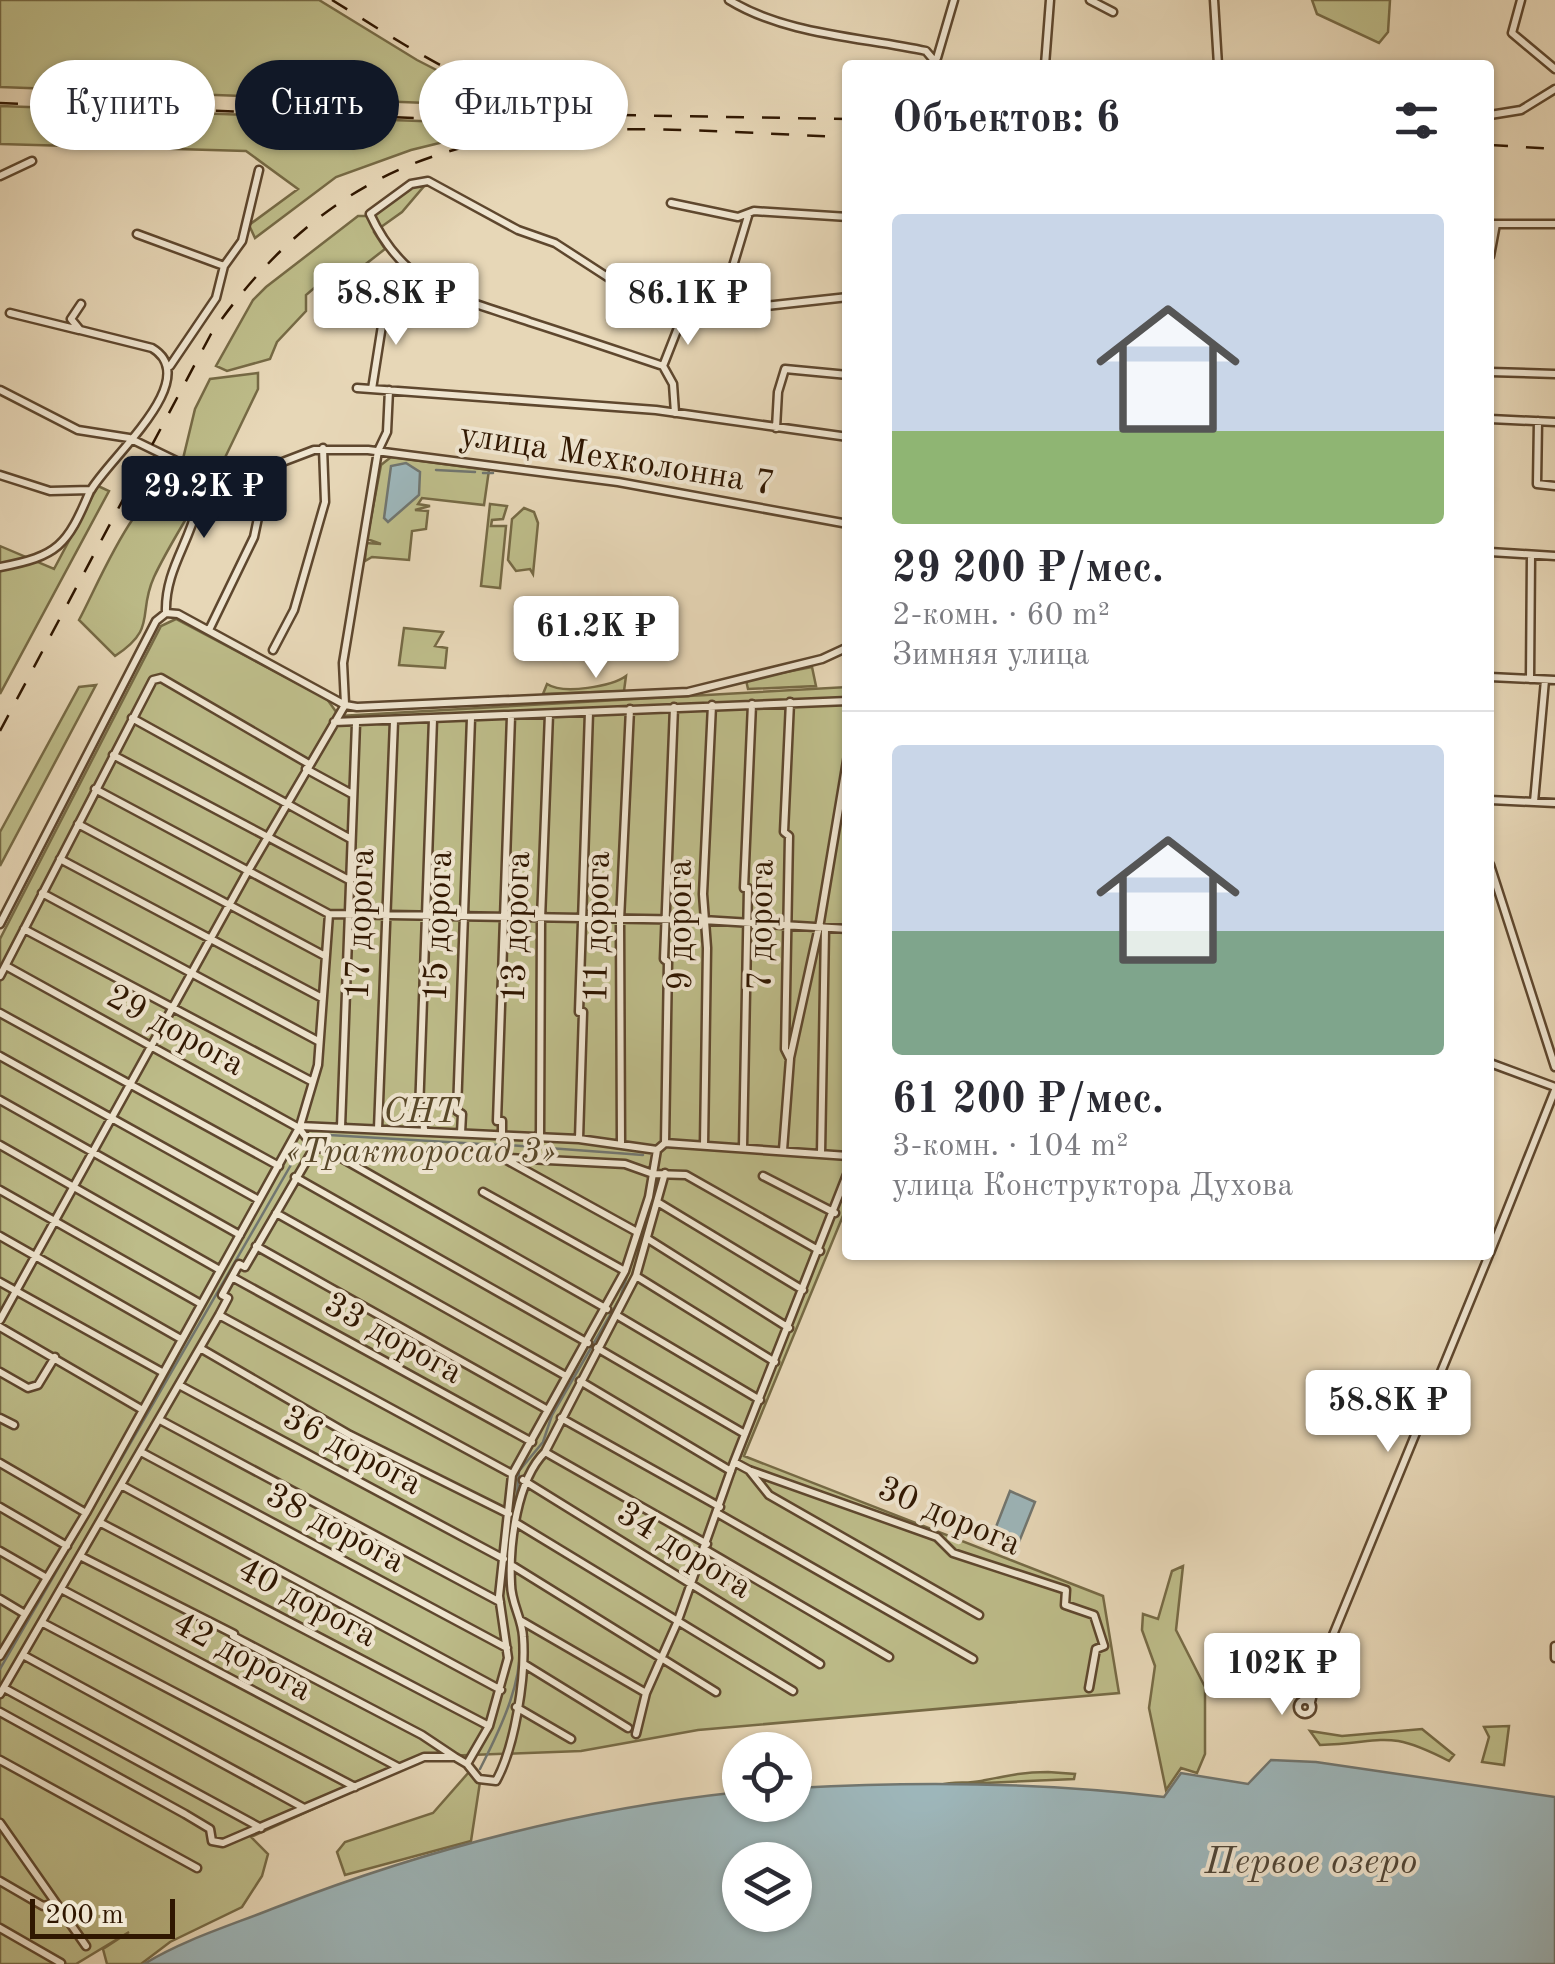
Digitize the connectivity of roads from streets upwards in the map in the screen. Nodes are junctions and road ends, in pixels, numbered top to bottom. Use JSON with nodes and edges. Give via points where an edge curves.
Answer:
{"nodes":[{"id":1,"x":730,"y":0,"type":"edge"},
{"id":2,"x":954,"y":0,"type":"edge"},
{"id":3,"x":1050,"y":0,"type":"edge"},
{"id":4,"x":1090,"y":0,"type":"edge"},
{"id":5,"x":1214,"y":0,"type":"edge"},
{"id":6,"x":1521,"y":0,"type":"edge"},
{"id":7,"x":1113,"y":12,"type":"dead end"},
{"id":8,"x":935,"y":60,"type":"edge"},
{"id":9,"x":938,"y":60,"type":"edge"},
{"id":10,"x":1045,"y":60,"type":"edge"},
{"id":11,"x":1218,"y":60,"type":"edge"},
{"id":12,"x":1555,"y":68,"type":"edge"},
{"id":13,"x":1555,"y":89,"type":"edge"},
{"id":14,"x":1494,"y":115,"type":"edge"},
{"id":15,"x":32,"y":161,"type":"dead end"},
{"id":16,"x":258,"y":170,"type":"dead end"},
{"id":17,"x":0,"y":176,"type":"edge"},
{"id":18,"x":671,"y":203,"type":"dead end"},
{"id":19,"x":748,"y":216,"type":"junction"},
{"id":20,"x":842,"y":217,"type":"edge"},
{"id":21,"x":1494,"y":224,"type":"edge"},
{"id":22,"x":1555,"y":224,"type":"edge"},
{"id":23,"x":137,"y":234,"type":"dead end"},
{"id":24,"x":224,"y":266,"type":"junction"},
{"id":25,"x":842,"y":298,"type":"edge"},
{"id":26,"x":386,"y":300,"type":"dead end"},
{"id":27,"x":80,"y":304,"type":"dead end"},
{"id":28,"x":741,"y":307,"type":"junction"},
{"id":29,"x":10,"y":313,"type":"dead end"},
{"id":30,"x":683,"y":314,"type":"junction"},
{"id":31,"x":80,"y":330,"type":"junction"},
{"id":32,"x":662,"y":366,"type":"junction"},
{"id":33,"x":169,"y":367,"type":"junction"},
{"id":34,"x":1494,"y":372,"type":"edge"},
{"id":35,"x":1555,"y":374,"type":"edge"},
{"id":36,"x":842,"y":375,"type":"edge"},
{"id":37,"x":357,"y":388,"type":"dead end"},
{"id":38,"x":372,"y":389,"type":"junction"},
{"id":39,"x":0,"y":390,"type":"edge"},
{"id":40,"x":390,"y":390,"type":"junction"},
{"id":41,"x":675,"y":413,"type":"junction"},
{"id":42,"x":1494,"y":419,"type":"edge"},
{"id":43,"x":1538,"y":421,"type":"junction"},
{"id":44,"x":1555,"y":422,"type":"edge"},
{"id":45,"x":776,"y":428,"type":"junction"},
{"id":46,"x":842,"y":436,"type":"edge"},
{"id":47,"x":129,"y":438,"type":"junction"},
{"id":48,"x":323,"y":448,"type":"junction"},
{"id":49,"x":378,"y":451,"type":"junction"},
{"id":50,"x":268,"y":470,"type":"junction"},
{"id":51,"x":197,"y":471,"type":"junction"},
{"id":52,"x":0,"y":475,"type":"edge"},
{"id":53,"x":1555,"y":486,"type":"edge"},
{"id":54,"x":91,"y":490,"type":"junction"},
{"id":55,"x":842,"y":523,"type":"edge"},
{"id":56,"x":1494,"y":552,"type":"edge"},
{"id":57,"x":1531,"y":554,"type":"junction"},
{"id":58,"x":1555,"y":556,"type":"edge"},
{"id":59,"x":0,"y":566,"type":"edge"},
{"id":60,"x":166,"y":613,"type":"junction"},
{"id":61,"x":209,"y":630,"type":"junction"},
{"id":62,"x":273,"y":650,"type":"dead end"},
{"id":63,"x":842,"y":650,"type":"edge"},
{"id":64,"x":1494,"y":677,"type":"edge"},
{"id":65,"x":1530,"y":679,"type":"junction"},
{"id":66,"x":1545,"y":680,"type":"junction"},
{"id":67,"x":1555,"y":680,"type":"edge"},
{"id":68,"x":842,"y":700,"type":"edge"},
{"id":69,"x":790,"y":702,"type":"junction"},
{"id":70,"x":752,"y":704,"type":"junction"},
{"id":71,"x":345,"y":705,"type":"junction"},
{"id":72,"x":712,"y":705,"type":"junction"},
{"id":73,"x":674,"y":707,"type":"junction"},
{"id":74,"x":630,"y":710,"type":"junction"},
{"id":75,"x":589,"y":712,"type":"junction"},
{"id":76,"x":549,"y":714,"type":"junction"},
{"id":77,"x":511,"y":716,"type":"junction"},
{"id":78,"x":132,"y":718,"type":"junction"},
{"id":79,"x":471,"y":718,"type":"junction"},
{"id":80,"x":433,"y":719,"type":"junction"},
{"id":81,"x":394,"y":721,"type":"junction"},
{"id":82,"x":334,"y":722,"type":"junction"},
{"id":83,"x":356,"y":723,"type":"junction"},
{"id":84,"x":113,"y":755,"type":"junction"},
{"id":85,"x":307,"y":766,"type":"junction"},
{"id":86,"x":95,"y":790,"type":"junction"},
{"id":87,"x":842,"y":793,"type":"edge"},
{"id":88,"x":352,"y":794,"type":"junction"},
{"id":89,"x":1494,"y":800,"type":"edge"},
{"id":90,"x":1534,"y":802,"type":"junction"},
{"id":91,"x":1555,"y":803,"type":"edge"},
{"id":92,"x":286,"y":804,"type":"junction"},
{"id":93,"x":78,"y":824,"type":"junction"},
{"id":94,"x":267,"y":837,"type":"junction"},
{"id":95,"x":349,"y":838,"type":"junction"},
{"id":96,"x":60,"y":859,"type":"junction"},
{"id":97,"x":248,"y":871,"type":"junction"},
{"id":98,"x":1494,"y":877,"type":"edge"},
{"id":99,"x":348,"y":880,"type":"junction"},
{"id":100,"x":42,"y":893,"type":"junction"},
{"id":101,"x":230,"y":906,"type":"junction"},
{"id":102,"x":329,"y":914,"type":"junction"},
{"id":103,"x":348,"y":914,"type":"junction"},
{"id":104,"x":386,"y":914,"type":"junction"},
{"id":105,"x":426,"y":915,"type":"junction"},
{"id":106,"x":464,"y":918,"type":"junction"},
{"id":107,"x":502,"y":918,"type":"junction"},
{"id":108,"x":541,"y":919,"type":"junction"},
{"id":109,"x":579,"y":919,"type":"junction"},
{"id":110,"x":620,"y":920,"type":"junction"},
{"id":111,"x":664,"y":920,"type":"junction"},
{"id":112,"x":703,"y":920,"type":"junction"},
{"id":113,"x":0,"y":924,"type":"edge"},
{"id":114,"x":747,"y":924,"type":"junction"},
{"id":115,"x":786,"y":926,"type":"junction"},
{"id":116,"x":821,"y":928,"type":"junction"},
{"id":117,"x":24,"y":929,"type":"junction"},
{"id":118,"x":842,"y":929,"type":"edge"},
{"id":119,"x":211,"y":940,"type":"junction"},
{"id":120,"x":325,"y":956,"type":"junction"},
{"id":121,"x":6,"y":966,"type":"junction"},
{"id":122,"x":192,"y":974,"type":"junction"},
{"id":123,"x":0,"y":976,"type":"edge"},
{"id":124,"x":322,"y":998,"type":"junction"},
{"id":125,"x":174,"y":1008,"type":"junction"},
{"id":126,"x":0,"y":1013,"type":"edge"},
{"id":127,"x":318,"y":1041,"type":"junction"},
{"id":128,"x":153,"y":1046,"type":"junction"},
{"id":129,"x":0,"y":1056,"type":"edge"},
{"id":130,"x":790,"y":1059,"type":"junction"},
{"id":131,"x":1494,"y":1065,"type":"edge"},
{"id":132,"x":1555,"y":1067,"type":"edge"},
{"id":133,"x":311,"y":1081,"type":"junction"},
{"id":134,"x":132,"y":1084,"type":"junction"},
{"id":135,"x":1555,"y":1089,"type":"edge"},
{"id":136,"x":0,"y":1100,"type":"edge"},
{"id":137,"x":113,"y":1119,"type":"junction"},
{"id":138,"x":299,"y":1127,"type":"junction"},
{"id":139,"x":340,"y":1127,"type":"junction"},
{"id":140,"x":378,"y":1128,"type":"junction"},
{"id":141,"x":424,"y":1130,"type":"junction"},
{"id":142,"x":461,"y":1133,"type":"junction"},
{"id":143,"x":502,"y":1134,"type":"junction"},
{"id":144,"x":540,"y":1137,"type":"junction"},
{"id":145,"x":579,"y":1139,"type":"junction"},
{"id":146,"x":0,"y":1144,"type":"edge"},
{"id":147,"x":665,"y":1144,"type":"junction"},
{"id":148,"x":621,"y":1145,"type":"junction"},
{"id":149,"x":704,"y":1145,"type":"junction"},
{"id":150,"x":743,"y":1147,"type":"junction"},
{"id":151,"x":314,"y":1148,"type":"junction"},
{"id":152,"x":339,"y":1149,"type":"junction"},
{"id":153,"x":657,"y":1150,"type":"junction"},
{"id":154,"x":782,"y":1150,"type":"junction"},
{"id":155,"x":94,"y":1153,"type":"junction"},
{"id":156,"x":821,"y":1154,"type":"junction"},
{"id":157,"x":842,"y":1156,"type":"edge"},
{"id":158,"x":501,"y":1157,"type":"junction"},
{"id":159,"x":279,"y":1166,"type":"junction"},
{"id":160,"x":652,"y":1174,"type":"junction"},
{"id":161,"x":665,"y":1174,"type":"junction"},
{"id":162,"x":763,"y":1176,"type":"dead end"},
{"id":163,"x":296,"y":1177,"type":"junction"},
{"id":164,"x":74,"y":1186,"type":"junction"},
{"id":165,"x":0,"y":1190,"type":"edge"},
{"id":166,"x":842,"y":1191,"type":"edge"},
{"id":167,"x":483,"y":1192,"type":"dead end"},
{"id":168,"x":260,"y":1200,"type":"junction"},
{"id":169,"x":659,"y":1203,"type":"junction"},
{"id":170,"x":276,"y":1213,"type":"junction"},
{"id":171,"x":835,"y":1213,"type":"junction"},
{"id":172,"x":55,"y":1221,"type":"junction"},
{"id":173,"x":637,"y":1232,"type":"junction"},
{"id":174,"x":240,"y":1235,"type":"junction"},
{"id":175,"x":0,"y":1236,"type":"edge"},
{"id":176,"x":648,"y":1239,"type":"junction"},
{"id":177,"x":1494,"y":1244,"type":"edge"},
{"id":178,"x":256,"y":1246,"type":"junction"},
{"id":179,"x":820,"y":1251,"type":"junction"},
{"id":180,"x":36,"y":1256,"type":"junction"},
{"id":181,"x":1488,"y":1260,"type":"edge"},
{"id":182,"x":220,"y":1270,"type":"junction"},
{"id":183,"x":625,"y":1271,"type":"junction"},
{"id":184,"x":636,"y":1276,"type":"junction"},
{"id":185,"x":232,"y":1277,"type":"junction"},
{"id":186,"x":0,"y":1282,"type":"edge"},
{"id":187,"x":804,"y":1290,"type":"junction"},
{"id":188,"x":16,"y":1291,"type":"junction"},
{"id":189,"x":201,"y":1304,"type":"junction"},
{"id":190,"x":608,"y":1309,"type":"junction"},
{"id":191,"x":218,"y":1315,"type":"junction"},
{"id":192,"x":618,"y":1316,"type":"junction"},
{"id":193,"x":0,"y":1324,"type":"edge"},
{"id":194,"x":789,"y":1328,"type":"junction"},
{"id":195,"x":181,"y":1338,"type":"junction"},
{"id":196,"x":588,"y":1343,"type":"junction"},
{"id":197,"x":200,"y":1348,"type":"junction"},
{"id":198,"x":597,"y":1348,"type":"junction"},
{"id":199,"x":55,"y":1357,"type":"junction"},
{"id":200,"x":775,"y":1362,"type":"junction"},
{"id":201,"x":0,"y":1372,"type":"edge"},
{"id":202,"x":162,"y":1372,"type":"junction"},
{"id":203,"x":566,"y":1376,"type":"junction"},
{"id":204,"x":580,"y":1381,"type":"junction"},
{"id":205,"x":178,"y":1385,"type":"junction"},
{"id":206,"x":760,"y":1400,"type":"junction"},
{"id":207,"x":141,"y":1409,"type":"junction"},
{"id":208,"x":548,"y":1410,"type":"junction"},
{"id":209,"x":0,"y":1418,"type":"edge"},
{"id":210,"x":561,"y":1418,"type":"junction"},
{"id":211,"x":160,"y":1420,"type":"junction"},
{"id":212,"x":14,"y":1426,"type":"dead end"},
{"id":213,"x":745,"y":1434,"type":"junction"},
{"id":214,"x":532,"y":1442,"type":"junction"},
{"id":215,"x":140,"y":1452,"type":"junction"},
{"id":216,"x":545,"y":1452,"type":"junction"},
{"id":217,"x":734,"y":1462,"type":"junction"},
{"id":218,"x":0,"y":1463,"type":"edge"},
{"id":219,"x":750,"y":1470,"type":"junction"},
{"id":220,"x":731,"y":1471,"type":"junction"},
{"id":221,"x":512,"y":1474,"type":"junction"},
{"id":222,"x":523,"y":1480,"type":"junction"},
{"id":223,"x":122,"y":1484,"type":"junction"},
{"id":224,"x":0,"y":1508,"type":"edge"},
{"id":225,"x":719,"y":1510,"type":"junction"},
{"id":226,"x":86,"y":1513,"type":"junction"},
{"id":227,"x":509,"y":1514,"type":"junction"},
{"id":228,"x":101,"y":1524,"type":"junction"},
{"id":229,"x":518,"y":1524,"type":"junction"},
{"id":230,"x":67,"y":1546,"type":"junction"},
{"id":231,"x":706,"y":1547,"type":"junction"},
{"id":232,"x":0,"y":1551,"type":"edge"},
{"id":233,"x":82,"y":1558,"type":"junction"},
{"id":234,"x":504,"y":1559,"type":"junction"},
{"id":235,"x":512,"y":1565,"type":"junction"},
{"id":236,"x":48,"y":1578,"type":"junction"},
{"id":237,"x":691,"y":1585,"type":"junction"},
{"id":238,"x":62,"y":1590,"type":"junction"},
{"id":239,"x":0,"y":1599,"type":"edge"},
{"id":240,"x":500,"y":1602,"type":"junction"},
{"id":241,"x":24,"y":1614,"type":"junction"},
{"id":242,"x":979,"y":1615,"type":"dead end"},
{"id":243,"x":520,"y":1620,"type":"junction"},
{"id":244,"x":43,"y":1623,"type":"junction"},
{"id":245,"x":677,"y":1624,"type":"junction"},
{"id":246,"x":3,"y":1643,"type":"edge"},
{"id":247,"x":507,"y":1648,"type":"junction"},
{"id":248,"x":23,"y":1655,"type":"junction"},
{"id":249,"x":0,"y":1656,"type":"edge"},
{"id":250,"x":889,"y":1657,"type":"dead end"},
{"id":251,"x":662,"y":1658,"type":"junction"},
{"id":252,"x":973,"y":1659,"type":"dead end"},
{"id":253,"x":524,"y":1664,"type":"junction"},
{"id":254,"x":820,"y":1664,"type":"dead end"},
{"id":255,"x":1089,"y":1688,"type":"dead end"},
{"id":256,"x":501,"y":1690,"type":"junction"},
{"id":257,"x":2,"y":1691,"type":"edge"},
{"id":258,"x":793,"y":1691,"type":"dead end"},
{"id":259,"x":716,"y":1692,"type":"dead end"},
{"id":260,"x":646,"y":1693,"type":"junction"},
{"id":261,"x":1307,"y":1701,"type":"dead end"},
{"id":262,"x":516,"y":1708,"type":"junction"},
{"id":263,"x":0,"y":1712,"type":"edge"},
{"id":264,"x":489,"y":1726,"type":"junction"},
{"id":265,"x":628,"y":1728,"type":"dead end"},
{"id":266,"x":636,"y":1734,"type":"dead end"},
{"id":267,"x":571,"y":1739,"type":"dead end"},
{"id":268,"x":456,"y":1757,"type":"junction"},
{"id":269,"x":0,"y":1760,"type":"edge"},
{"id":270,"x":468,"y":1764,"type":"junction"},
{"id":271,"x":399,"y":1768,"type":"junction"},
{"id":272,"x":355,"y":1787,"type":"junction"},
{"id":273,"x":305,"y":1809,"type":"junction"},
{"id":274,"x":0,"y":1822,"type":"edge"},
{"id":275,"x":262,"y":1829,"type":"junction"},
{"id":276,"x":0,"y":1838,"type":"edge"},
{"id":277,"x":11,"y":1840,"type":"junction"},
{"id":278,"x":197,"y":1868,"type":"dead end"},
{"id":279,"x":0,"y":1882,"type":"edge"},
{"id":280,"x":56,"y":1903,"type":"junction"},
{"id":281,"x":0,"y":1928,"type":"edge"},
{"id":282,"x":86,"y":1946,"type":"dead end"},
{"id":283,"x":61,"y":1963,"type":"edge"}],
"edges":[{"from":1,"to":8,"type":"street","via":[[774,20],[926,50]]},
{"from":2,"to":9,"type":"street"},
{"from":3,"to":10,"type":"street"},
{"from":4,"to":7,"type":"street"},
{"from":5,"to":11,"type":"street"},
{"from":6,"to":12,"type":"street","via":[[1512,32]]},
{"from":13,"to":14,"type":"street","via":[[1521,110]]},
{"from":15,"to":17,"type":"street"},
{"from":16,"to":24,"type":"street","via":[[242,241]]},
{"from":18,"to":19,"type":"street"},
{"from":19,"to":20,"type":"street"},
{"from":19,"to":28,"type":"street","via":[[733,266]]},
{"from":21,"to":22,"type":"street"},
{"from":23,"to":24,"type":"street"},
{"from":24,"to":33,"type":"street","via":[[216,298]]},
{"from":25,"to":28,"type":"street"},
{"from":26,"to":38,"type":"street"},
{"from":27,"to":31,"type":"street","via":[[71,319]]},
{"from":28,"to":30,"type":"street"},
{"from":29,"to":31,"type":"street"},
{"from":30,"to":32,"type":"street"},
{"from":30,"to":32,"type":"street","via":[[649,304],[555,243],[428,182],[411,184],[370,214],[401,262],[452,299]]},
{"from":31,"to":33,"type":"street","via":[[152,348]]},
{"from":32,"to":41,"type":"street","via":[[673,384]]},
{"from":33,"to":47,"type":"street","via":[[164,398]]},
{"from":34,"to":35,"type":"street"},
{"from":36,"to":45,"type":"street","via":[[785,369]]},
{"from":37,"to":38,"type":"street"},
{"from":38,"to":40,"type":"street"},
{"from":39,"to":47,"type":"street","via":[[78,430]]},
{"from":40,"to":41,"type":"street"},
{"from":40,"to":49,"type":"street","via":[[387,432]]},
{"from":41,"to":45,"type":"street"},
{"from":42,"to":43,"type":"street"},
{"from":43,"to":44,"type":"street"},
{"from":43,"to":53,"type":"street","via":[[1537,484]]},
{"from":45,"to":46,"type":"street"},
{"from":47,"to":51,"type":"street"},
{"from":47,"to":54,"type":"street"},
{"from":48,"to":49,"type":"street","name":"улица Мехколонна 7"},
{"from":48,"to":50,"type":"street"},
{"from":48,"to":62,"type":"street","via":[[326,502],[294,610]]},
{"from":49,"to":55,"type":"street","name":"улица Мехколонна 7","via":[[618,482]]},
{"from":49,"to":71,"type":"street","via":[[342,662]]},
{"from":50,"to":51,"type":"street"},
{"from":50,"to":61,"type":"street","via":[[254,538]]},
{"from":51,"to":60,"type":"street","via":[[202,501],[167,580]]},
{"from":52,"to":54,"type":"street","via":[[50,491]]},
{"from":54,"to":59,"type":"street","via":[[75,527],[49,556]]},
{"from":56,"to":57,"type":"street"},
{"from":57,"to":58,"type":"street"},
{"from":57,"to":65,"type":"street"},
{"from":60,"to":61,"type":"street"},
{"from":60,"to":113,"type":"street","via":[[156,621]]},
{"from":61,"to":71,"type":"street"},
{"from":63,"to":71,"type":"street","via":[[673,694]]},
{"from":64,"to":65,"type":"street"},
{"from":65,"to":66,"type":"street"},
{"from":66,"to":67,"type":"street"},
{"from":66,"to":90,"type":"street"},
{"from":68,"to":69,"type":"street"},
{"from":69,"to":70,"type":"street"},
{"from":69,"to":115,"type":"street","name":"7 дорога"},
{"from":70,"to":72,"type":"street"},
{"from":70,"to":114,"type":"street"},
{"from":71,"to":82,"type":"street"},
{"from":72,"to":73,"type":"street"},
{"from":72,"to":112,"type":"street","name":"9 дорога"},
{"from":73,"to":74,"type":"street"},
{"from":73,"to":111,"type":"street"},
{"from":74,"to":75,"type":"street"},
{"from":74,"to":110,"type":"street","name":"11 дорога"},
{"from":75,"to":76,"type":"street"},
{"from":75,"to":109,"type":"street"},
{"from":76,"to":77,"type":"street"},
{"from":76,"to":108,"type":"street","name":"13 дорога"},
{"from":77,"to":79,"type":"street"},
{"from":77,"to":107,"type":"street"},
{"from":78,"to":84,"type":"street"},
{"from":78,"to":85,"type":"street","via":[[148,685],[161,678]]},
{"from":78,"to":92,"type":"street"},
{"from":79,"to":80,"type":"street"},
{"from":79,"to":106,"type":"street","name":"15 дорога"},
{"from":80,"to":81,"type":"street"},
{"from":80,"to":105,"type":"street"},
{"from":81,"to":83,"type":"street"},
{"from":81,"to":104,"type":"street","name":"17 дорога"},
{"from":82,"to":83,"type":"street"},
{"from":82,"to":85,"type":"street"},
{"from":83,"to":88,"type":"street"},
{"from":84,"to":86,"type":"street"},
{"from":84,"to":94,"type":"street"},
{"from":85,"to":88,"type":"street"},
{"from":85,"to":92,"type":"street"},
{"from":86,"to":93,"type":"street"},
{"from":86,"to":97,"type":"street"},
{"from":87,"to":116,"type":"street"},
{"from":88,"to":95,"type":"street"},
{"from":89,"to":90,"type":"street"},
{"from":90,"to":91,"type":"street"},
{"from":92,"to":94,"type":"street"},
{"from":92,"to":95,"type":"street"},
{"from":93,"to":96,"type":"street"},
{"from":93,"to":101,"type":"street"},
{"from":94,"to":97,"type":"street"},
{"from":94,"to":99,"type":"street"},
{"from":95,"to":99,"type":"street"},
{"from":96,"to":100,"type":"street"},
{"from":96,"to":119,"type":"street"},
{"from":97,"to":101,"type":"street"},
{"from":97,"to":102,"type":"street"},
{"from":98,"to":132,"type":"street"},
{"from":99,"to":103,"type":"street"},
{"from":100,"to":117,"type":"street"},
{"from":100,"to":122,"type":"street"},
{"from":101,"to":119,"type":"street"},
{"from":101,"to":120,"type":"street"},
{"from":102,"to":103,"type":"street"},
{"from":102,"to":120,"type":"street"},
{"from":103,"to":104,"type":"street"},
{"from":103,"to":139,"type":"street"},
{"from":104,"to":105,"type":"street"},
{"from":104,"to":140,"type":"street","name":"17 дорога"},
{"from":105,"to":106,"type":"street"},
{"from":105,"to":141,"type":"street","via":[[419,1112]]},
{"from":106,"to":107,"type":"street"},
{"from":106,"to":142,"type":"street","name":"15 дорога"},
{"from":107,"to":108,"type":"street"},
{"from":107,"to":143,"type":"street","via":[[496,1121],[502,1121]]},
{"from":108,"to":109,"type":"street"},
{"from":108,"to":144,"type":"street","name":"13 дорога"},
{"from":109,"to":110,"type":"street"},
{"from":109,"to":145,"type":"street"},
{"from":110,"to":111,"type":"street"},
{"from":110,"to":148,"type":"street","name":"11 дорога"},
{"from":111,"to":112,"type":"street"},
{"from":111,"to":147,"type":"street"},
{"from":112,"to":114,"type":"street"},
{"from":112,"to":149,"type":"street","name":"9 дорога"},
{"from":114,"to":115,"type":"street"},
{"from":114,"to":150,"type":"street"},
{"from":115,"to":116,"type":"street"},
{"from":115,"to":130,"type":"street","name":"7 дорога","via":[[784,1049]]},
{"from":116,"to":118,"type":"street"},
{"from":116,"to":130,"type":"street"},
{"from":116,"to":156,"type":"street"},
{"from":117,"to":121,"type":"street"},
{"from":117,"to":125,"type":"street"},
{"from":119,"to":122,"type":"street"},
{"from":119,"to":124,"type":"street"},
{"from":120,"to":124,"type":"street"},
{"from":121,"to":123,"type":"street"},
{"from":121,"to":128,"type":"street","name":"29 дорога"},
{"from":122,"to":125,"type":"street"},
{"from":122,"to":127,"type":"street"},
{"from":124,"to":127,"type":"street"},
{"from":125,"to":128,"type":"street"},
{"from":125,"to":133,"type":"street"},
{"from":126,"to":134,"type":"street"},
{"from":127,"to":133,"type":"street"},
{"from":128,"to":134,"type":"street"},
{"from":128,"to":138,"type":"street","name":"29 дорога"},
{"from":129,"to":137,"type":"street"},
{"from":130,"to":154,"type":"street","name":"7 дорога"},
{"from":131,"to":135,"type":"street"},
{"from":133,"to":138,"type":"street"},
{"from":134,"to":137,"type":"street"},
{"from":134,"to":159,"type":"street"},
{"from":135,"to":177,"type":"street"},
{"from":136,"to":155,"type":"street"},
{"from":137,"to":155,"type":"street"},
{"from":137,"to":168,"type":"street"},
{"from":138,"to":139,"type":"street"},
{"from":138,"to":151,"type":"street","name":"29 дорога"},
{"from":138,"to":159,"type":"street"},
{"from":139,"to":140,"type":"street"},
{"from":140,"to":141,"type":"street"},
{"from":141,"to":142,"type":"street"},
{"from":142,"to":143,"type":"street"},
{"from":143,"to":144,"type":"street"},
{"from":144,"to":145,"type":"street"},
{"from":145,"to":148,"type":"street"},
{"from":146,"to":164,"type":"street"},
{"from":147,"to":149,"type":"street"},
{"from":147,"to":153,"type":"street"},
{"from":148,"to":153,"type":"street"},
{"from":149,"to":150,"type":"street"},
{"from":150,"to":154,"type":"street"},
{"from":151,"to":152,"type":"street"},
{"from":151,"to":163,"type":"street"},
{"from":152,"to":158,"type":"street"},
{"from":152,"to":190,"type":"street","via":[[343,1160]]},
{"from":153,"to":160,"type":"street"},
{"from":154,"to":156,"type":"street"},
{"from":155,"to":164,"type":"street"},
{"from":155,"to":174,"type":"street"},
{"from":156,"to":157,"type":"street"},
{"from":158,"to":160,"type":"street","via":[[625,1164]]},
{"from":158,"to":173,"type":"street"},
{"from":159,"to":168,"type":"street"},
{"from":160,"to":161,"type":"street"},
{"from":160,"to":173,"type":"street"},
{"from":161,"to":169,"type":"street"},
{"from":161,"to":179,"type":"street","via":[[686,1175]]},
{"from":162,"to":171,"type":"street"},
{"from":163,"to":170,"type":"street"},
{"from":163,"to":196,"type":"street"},
{"from":164,"to":172,"type":"street"},
{"from":164,"to":182,"type":"street"},
{"from":165,"to":172,"type":"street"},
{"from":166,"to":171,"type":"street"},
{"from":167,"to":183,"type":"street"},
{"from":168,"to":174,"type":"street"},
{"from":169,"to":176,"type":"street"},
{"from":169,"to":187,"type":"street"},
{"from":170,"to":178,"type":"street"},
{"from":170,"to":203,"type":"street"},
{"from":171,"to":179,"type":"street"},
{"from":172,"to":180,"type":"street"},
{"from":172,"to":189,"type":"street"},
{"from":173,"to":183,"type":"street"},
{"from":174,"to":182,"type":"street"},
{"from":175,"to":180,"type":"street"},
{"from":176,"to":184,"type":"street"},
{"from":176,"to":194,"type":"street"},
{"from":178,"to":185,"type":"street"},
{"from":178,"to":208,"type":"street"},
{"from":179,"to":187,"type":"street"},
{"from":180,"to":188,"type":"street"},
{"from":180,"to":195,"type":"street"},
{"from":181,"to":261,"type":"street"},
{"from":182,"to":189,"type":"street"},
{"from":183,"to":190,"type":"street"},
{"from":184,"to":192,"type":"street"},
{"from":184,"to":200,"type":"street"},
{"from":185,"to":191,"type":"street"},
{"from":185,"to":214,"type":"street","name":"33 дорога"},
{"from":186,"to":188,"type":"street"},
{"from":187,"to":194,"type":"street"},
{"from":188,"to":193,"type":"street"},
{"from":188,"to":202,"type":"street"},
{"from":189,"to":195,"type":"street"},
{"from":190,"to":196,"type":"street"},
{"from":191,"to":197,"type":"street"},
{"from":191,"to":221,"type":"street"},
{"from":192,"to":198,"type":"street"},
{"from":192,"to":206,"type":"street"},
{"from":193,"to":199,"type":"street"},
{"from":194,"to":200,"type":"street"},
{"from":195,"to":202,"type":"street"},
{"from":196,"to":203,"type":"street"},
{"from":197,"to":205,"type":"street"},
{"from":197,"to":227,"type":"street","via":[[350,1435]]},
{"from":198,"to":204,"type":"street"},
{"from":198,"to":213,"type":"street"},
{"from":199,"to":201,"type":"street","via":[[38,1385],[28,1388]]},
{"from":199,"to":207,"type":"street"},
{"from":200,"to":206,"type":"street"},
{"from":202,"to":207,"type":"street"},
{"from":203,"to":208,"type":"street"},
{"from":204,"to":210,"type":"street"},
{"from":204,"to":220,"type":"street"},
{"from":205,"to":211,"type":"street"},
{"from":205,"to":234,"type":"street","name":"36 дорога"},
{"from":206,"to":213,"type":"street"},
{"from":207,"to":226,"type":"street"},
{"from":208,"to":214,"type":"street"},
{"from":209,"to":212,"type":"street"},
{"from":210,"to":216,"type":"street"},
{"from":210,"to":225,"type":"street"},
{"from":211,"to":215,"type":"street"},
{"from":211,"to":240,"type":"street"},
{"from":213,"to":217,"type":"street"},
{"from":214,"to":221,"type":"street"},
{"from":215,"to":223,"type":"street"},
{"from":215,"to":247,"type":"street","name":"38 дорога"},
{"from":216,"to":222,"type":"street"},
{"from":216,"to":231,"type":"street"},
{"from":217,"to":219,"type":"street"},
{"from":217,"to":220,"type":"street"},
{"from":218,"to":226,"type":"street"},
{"from":219,"to":242,"type":"street","via":[[768,1496]]},
{"from":219,"to":255,"type":"street","name":"30 дорога","via":[[937,1537],[953,1553],[1066,1590],[1065,1605],[1094,1615],[1102,1630],[1104,1646],[1096,1649]]},
{"from":220,"to":225,"type":"street"},
{"from":221,"to":227,"type":"street"},
{"from":222,"to":229,"type":"street"},
{"from":222,"to":237,"type":"street","name":"34 дорога"},
{"from":223,"to":228,"type":"street"},
{"from":223,"to":256,"type":"street"},
{"from":224,"to":230,"type":"street"},
{"from":225,"to":231,"type":"street"},
{"from":225,"to":252,"type":"street"},
{"from":226,"to":230,"type":"street"},
{"from":227,"to":234,"type":"street"},
{"from":228,"to":233,"type":"street"},
{"from":228,"to":264,"type":"street","name":"40 дорога"},
{"from":229,"to":235,"type":"street"},
{"from":229,"to":245,"type":"street"},
{"from":230,"to":236,"type":"street"},
{"from":231,"to":237,"type":"street"},
{"from":231,"to":250,"type":"street"},
{"from":232,"to":236,"type":"street"},
{"from":233,"to":238,"type":"street"},
{"from":233,"to":268,"type":"street"},
{"from":234,"to":240,"type":"street"},
{"from":235,"to":243,"type":"street"},
{"from":235,"to":251,"type":"street"},
{"from":236,"to":241,"type":"street"},
{"from":237,"to":245,"type":"street"},
{"from":237,"to":254,"type":"street","name":"34 дорога"},
{"from":238,"to":244,"type":"street"},
{"from":238,"to":271,"type":"street","name":"42 дорога"},
{"from":239,"to":241,"type":"street"},
{"from":240,"to":247,"type":"street"},
{"from":241,"to":246,"type":"street"},
{"from":243,"to":253,"type":"street"},
{"from":243,"to":260,"type":"street"},
{"from":244,"to":248,"type":"street"},
{"from":244,"to":272,"type":"street"},
{"from":245,"to":251,"type":"street"},
{"from":245,"to":258,"type":"street"},
{"from":246,"to":249,"type":"street"},
{"from":247,"to":256,"type":"street"},
{"from":248,"to":257,"type":"street"},
{"from":248,"to":273,"type":"street"},
{"from":251,"to":259,"type":"street"},
{"from":251,"to":260,"type":"street"},
{"from":253,"to":262,"type":"street"},
{"from":253,"to":265,"type":"street"},
{"from":256,"to":264,"type":"street"},
{"from":257,"to":275,"type":"street"},
{"from":260,"to":266,"type":"street"},
{"from":262,"to":267,"type":"street"},
{"from":262,"to":270,"type":"street","via":[[496,1781],[479,1779]]},
{"from":263,"to":275,"type":"street","via":[[210,1829],[212,1841]]},
{"from":264,"to":270,"type":"street"},
{"from":268,"to":270,"type":"street"},
{"from":268,"to":271,"type":"street","via":[[424,1758]]},
{"from":269,"to":278,"type":"street"},
{"from":271,"to":272,"type":"street"},
{"from":272,"to":273,"type":"street"},
{"from":273,"to":275,"type":"street"},
{"from":274,"to":277,"type":"street"},
{"from":276,"to":277,"type":"street"},
{"from":277,"to":280,"type":"street"},
{"from":279,"to":280,"type":"street","via":[[44,1906]]},
{"from":280,"to":282,"type":"street"},
{"from":281,"to":283,"type":"street"}]}
